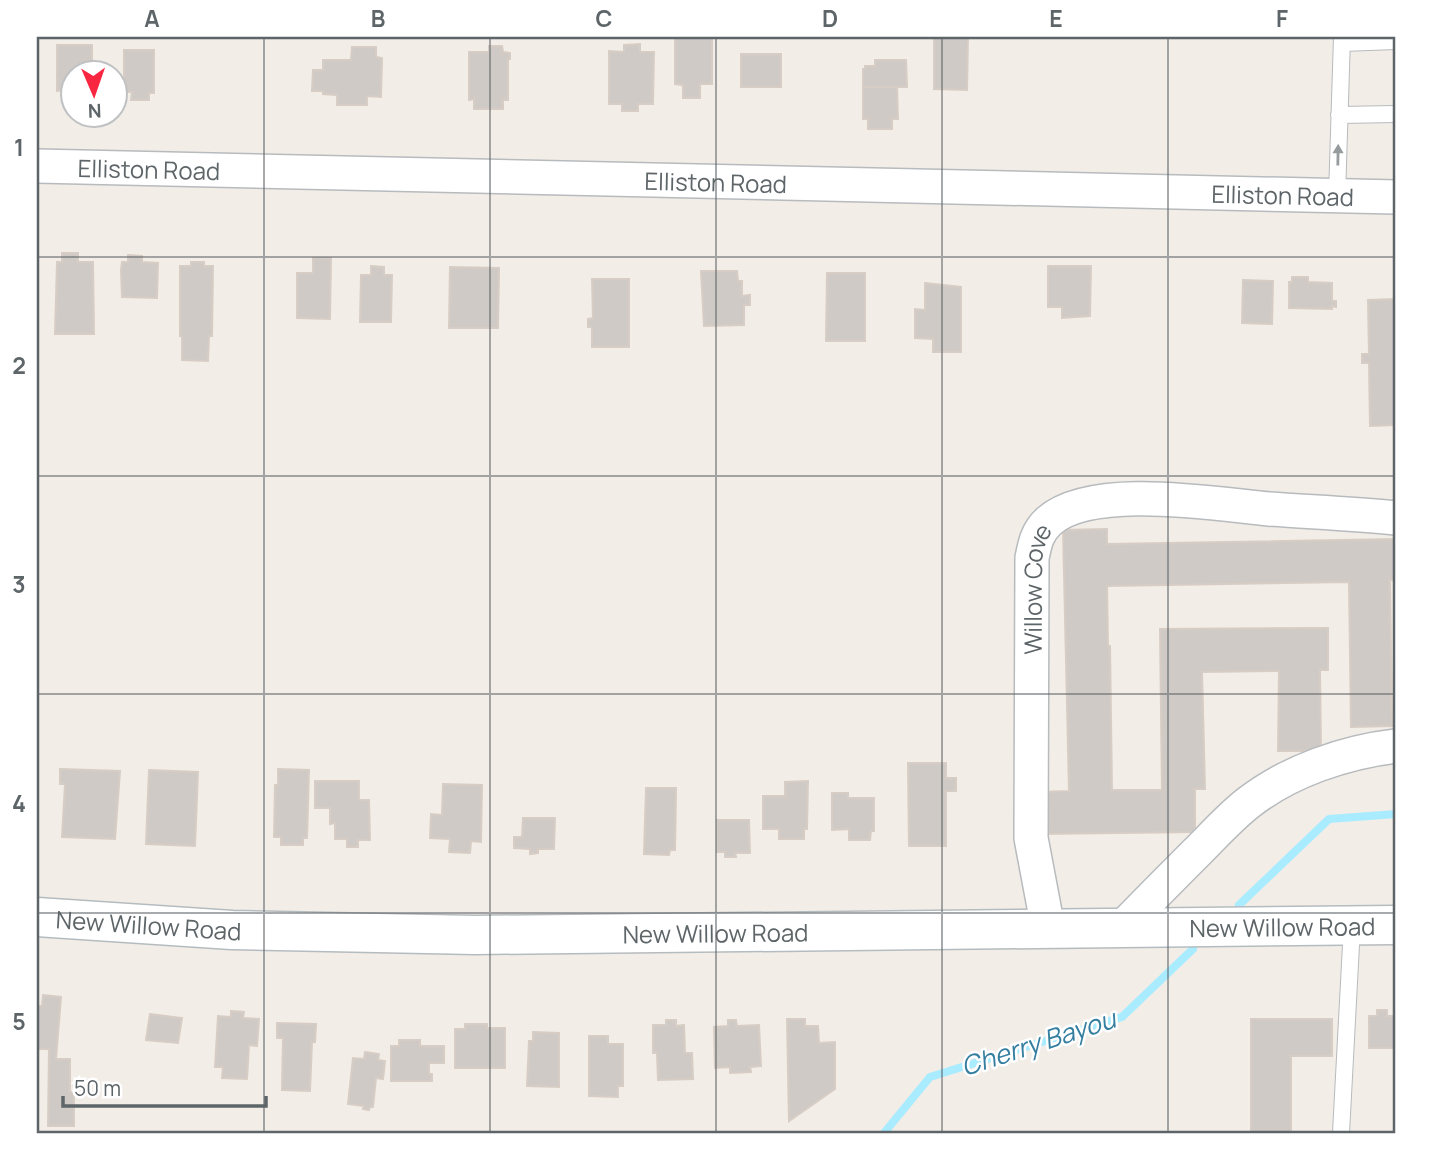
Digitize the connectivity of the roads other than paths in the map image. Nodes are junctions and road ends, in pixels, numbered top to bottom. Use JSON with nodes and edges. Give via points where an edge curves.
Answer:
{"nodes":[{"id":1,"x":1342,"y":40,"type":"edge"},
{"id":2,"x":1396,"y":41,"type":"edge"},
{"id":3,"x":1396,"y":114,"type":"edge"},
{"id":4,"x":1339,"y":115,"type":"junction"},
{"id":5,"x":37,"y":166,"type":"edge"},
{"id":6,"x":1337,"y":196,"type":"junction"},
{"id":7,"x":1396,"y":197,"type":"edge"},
{"id":8,"x":1396,"y":518,"type":"edge"},
{"id":9,"x":1396,"y":746,"type":"edge"},
{"id":10,"x":37,"y":917,"type":"edge"},
{"id":11,"x":1396,"y":925,"type":"edge"},
{"id":12,"x":1352,"y":926,"type":"junction"},
{"id":13,"x":1048,"y":928,"type":"junction"},
{"id":14,"x":1122,"y":928,"type":"junction"},
{"id":15,"x":1341,"y":1133,"type":"edge"}],
"edges":[{"from":1,"to":2,"type":"lane"},
{"from":1,"to":4,"type":"lane"},
{"from":3,"to":4,"type":"lane"},
{"from":6,"to":4,"type":"lane","one_way":true},
{"from":5,"to":6,"type":"street","name":"Elliston Road"},
{"from":6,"to":7,"type":"street","name":"Elliston Road"},
{"from":8,"to":13,"type":"street","name":"Willow Cove","via":[[1204,500],[1111,501],[1075,507],[1051,519],[1037,535],[1032,558],[1031,838]]},
{"from":9,"to":14,"type":"street","via":[[1339,758],[1269,789],[1231,818]]},
{"from":10,"to":13,"type":"main road","name":"New Willow Road","via":[[232,930],[393,934]]},
{"from":11,"to":12,"type":"main road","name":"New Willow Road"},
{"from":12,"to":14,"type":"main road","name":"New Willow Road"},
{"from":12,"to":15,"type":"lane"},
{"from":13,"to":14,"type":"main road","name":"New Willow Road"}]}
